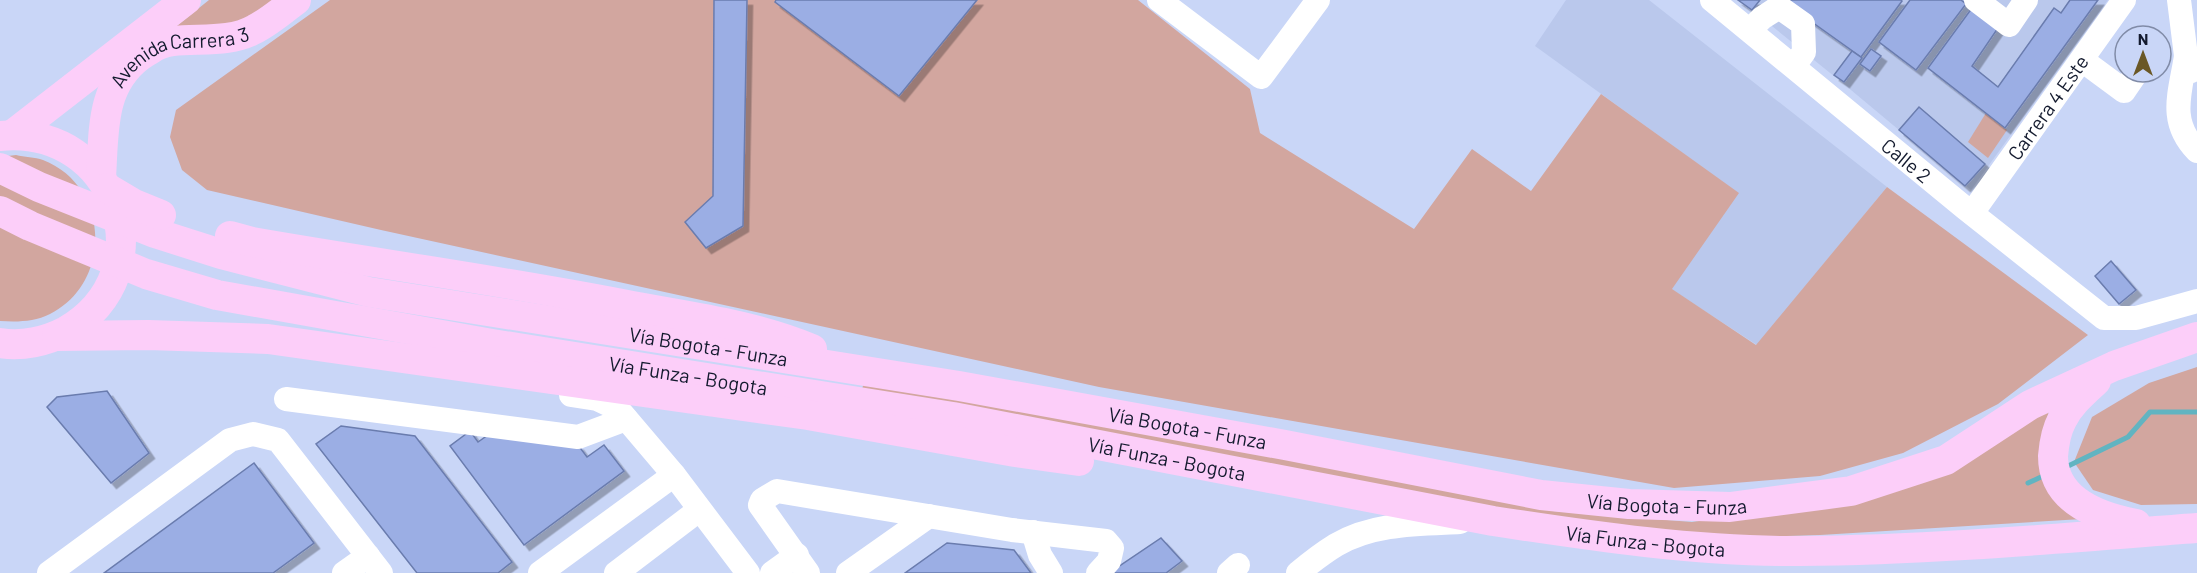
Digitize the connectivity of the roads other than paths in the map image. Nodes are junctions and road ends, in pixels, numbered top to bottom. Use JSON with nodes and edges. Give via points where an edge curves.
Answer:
{"nodes":[{"id":1,"x":186,"y":0,"type":"edge"},
{"id":2,"x":296,"y":0,"type":"edge"},
{"id":3,"x":1160,"y":0,"type":"edge"},
{"id":4,"x":1712,"y":0,"type":"edge"},
{"id":5,"x":1976,"y":0,"type":"edge"},
{"id":6,"x":2026,"y":0,"type":"edge"},
{"id":7,"x":2124,"y":0,"type":"edge"},
{"id":8,"x":2180,"y":0,"type":"edge"},
{"id":9,"x":1307,"y":3,"type":"edge"},
{"id":10,"x":1750,"y":30,"type":"junction"},
{"id":11,"x":2186,"y":56,"type":"junction"},
{"id":12,"x":2082,"y":60,"type":"junction"},
{"id":13,"x":1794,"y":66,"type":"junction"},
{"id":14,"x":2113,"y":83,"type":"edge"},
{"id":15,"x":2115,"y":84,"type":"edge"},
{"id":16,"x":2129,"y":84,"type":"edge"},
{"id":17,"x":2197,"y":87,"type":"edge"},
{"id":18,"x":6,"y":135,"type":"edge"},
{"id":19,"x":2197,"y":151,"type":"edge"},
{"id":20,"x":0,"y":168,"type":"edge"},
{"id":21,"x":104,"y":183,"type":"junction"},
{"id":22,"x":0,"y":212,"type":"edge"},
{"id":23,"x":1972,"y":213,"type":"junction"},
{"id":24,"x":2197,"y":301,"type":"edge"},
{"id":25,"x":57,"y":336,"type":"junction"},
{"id":26,"x":2197,"y":337,"type":"edge"},
{"id":27,"x":268,"y":339,"type":"junction"},
{"id":28,"x":2,"y":344,"type":"edge"},
{"id":29,"x":2114,"y":366,"type":"junction"},
{"id":30,"x":867,"y":373,"type":"junction"},
{"id":31,"x":286,"y":399,"type":"dead end"},
{"id":32,"x":626,"y":419,"type":"junction"},
{"id":33,"x":674,"y":475,"type":"junction"},
{"id":34,"x":1308,"y":485,"type":"junction"},
{"id":35,"x":699,"y":510,"type":"junction"},
{"id":36,"x":893,"y":510,"type":"junction"},
{"id":37,"x":928,"y":516,"type":"junction"},
{"id":38,"x":1493,"y":521,"type":"junction"},
{"id":39,"x":2184,"y":529,"type":"edge"},
{"id":40,"x":1033,"y":532,"type":"junction"},
{"id":41,"x":899,"y":538,"type":"junction"},
{"id":42,"x":802,"y":564,"type":"edge"},
{"id":43,"x":374,"y":565,"type":"edge"},
{"id":44,"x":554,"y":569,"type":"edge"},
{"id":45,"x":49,"y":573,"type":"edge"},
{"id":46,"x":344,"y":573,"type":"edge"},
{"id":47,"x":616,"y":573,"type":"edge"},
{"id":48,"x":748,"y":573,"type":"edge"},
{"id":49,"x":772,"y":573,"type":"edge"},
{"id":50,"x":848,"y":573,"type":"edge"},
{"id":51,"x":1051,"y":573,"type":"edge"},
{"id":52,"x":1098,"y":573,"type":"edge"},
{"id":53,"x":1298,"y":573,"type":"edge"}],
"edges":[{"from":1,"to":18,"type":"main road","name":"Avenida Carrera 3"},
{"from":2,"to":21,"type":"main road","name":"Avenida Carrera 3","via":[[254,30],[217,39],[160,43],[127,66],[108,105]]},
{"from":3,"to":9,"type":"street","via":[[1261,77]]},
{"from":4,"to":10,"type":"street","name":"Calle 2"},
{"from":5,"to":6,"type":"street","via":[[2009,25]]},
{"from":7,"to":12,"type":"street","name":"Carrera 4 Este"},
{"from":8,"to":11,"type":"street"},
{"from":10,"to":13,"type":"street","name":"Calle 2"},
{"from":10,"to":13,"type":"street","via":[[1779,7],[1803,24],[1804,52]]},
{"from":11,"to":17,"type":"street"},
{"from":11,"to":19,"type":"street","via":[[2178,120]]},
{"from":12,"to":14,"type":"street"},
{"from":12,"to":23,"type":"street","name":"Carrera 4 Este"},
{"from":13,"to":23,"type":"street","name":"Calle 2"},
{"from":15,"to":16,"type":"street","via":[[2124,91]]},
{"from":18,"to":21,"type":"main road","via":[[32,136],[71,150]]},
{"from":20,"to":30,"type":"main road","name":"Vía Bogota - Funza","via":[[155,233],[369,292]]},
{"from":21,"to":25,"type":"main road","via":[[116,208],[121,233],[119,258],[98,305]]},
{"from":21,"to":30,"type":"main road","via":[[134,204],[186,225],[252,242],[749,328],[800,344]]},
{"from":22,"to":34,"type":"main road","name":"Vía Funza - Bogota","via":[[146,274],[218,295],[492,344],[953,417]]},
{"from":23,"to":24,"type":"street","name":"Calle 2","via":[[2104,318],[2136,318]]},
{"from":25,"to":27,"type":"main road"},
{"from":25,"to":28,"type":"main road","via":[[32,343]]},
{"from":26,"to":29,"type":"main road","name":"Vía Bogota - Funza"},
{"from":27,"to":32,"type":"street","via":[[349,359],[597,399],[618,409]]},
{"from":27,"to":34,"type":"main road","via":[[808,415],[1015,452],[1160,472]]},
{"from":29,"to":30,"type":"main road","name":"Vía Bogota - Funza","via":[[2030,405],[1946,460],[1851,491],[1730,507],[1629,504],[1541,495],[1285,445]]},
{"from":29,"to":39,"type":"main road","via":[[2071,405],[2061,421],[2053,464],[2059,482],[2069,497],[2095,513],[2116,520]]},
{"from":31,"to":32,"type":"street","via":[[578,437]]},
{"from":32,"to":33,"type":"street"},
{"from":33,"to":35,"type":"street"},
{"from":33,"to":44,"type":"street"},
{"from":34,"to":38,"type":"main road","name":"Vía Funza - Bogota"},
{"from":35,"to":47,"type":"street"},
{"from":35,"to":48,"type":"street"},
{"from":36,"to":37,"type":"street"},
{"from":36,"to":41,"type":"street"},
{"from":36,"to":42,"type":"street","via":[[777,491],[760,505]]},
{"from":37,"to":40,"type":"street"},
{"from":37,"to":41,"type":"street"},
{"from":38,"to":39,"type":"main road","name":"Vía Funza - Bogota","via":[[1646,541],[1798,551]]},
{"from":38,"to":53,"type":"street","via":[[1411,524],[1372,531],[1337,544]]},
{"from":40,"to":51,"type":"street"},
{"from":40,"to":52,"type":"street","via":[[1106,541],[1112,548],[1109,561]]},
{"from":41,"to":50,"type":"street"},
{"from":42,"to":49,"type":"street"},
{"from":43,"to":45,"type":"street","via":[[278,440],[253,434],[231,440]]},
{"from":43,"to":46,"type":"street"}]}
